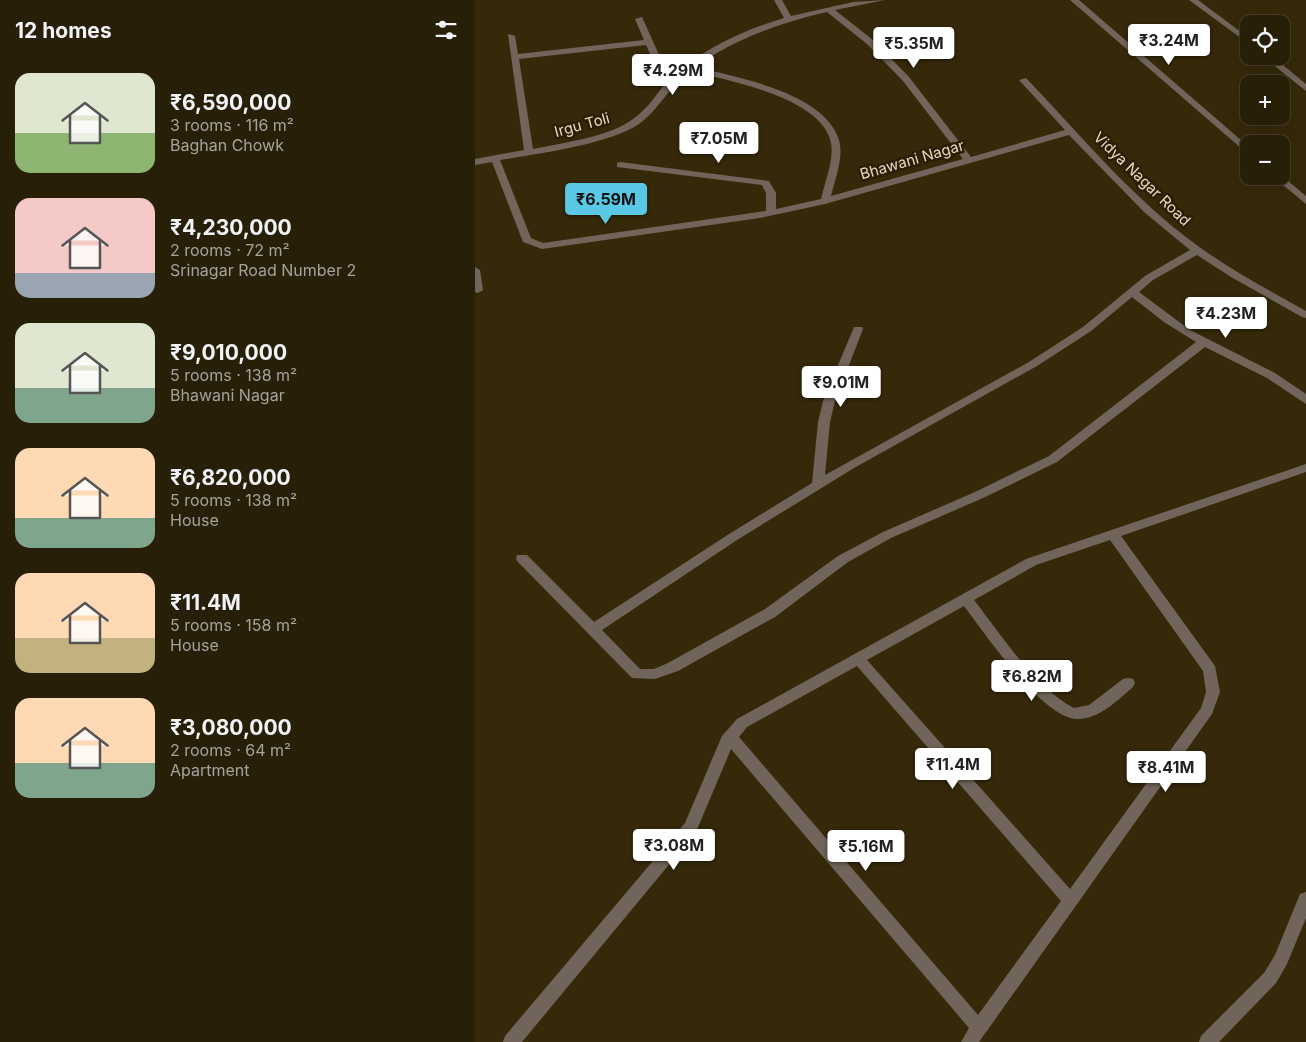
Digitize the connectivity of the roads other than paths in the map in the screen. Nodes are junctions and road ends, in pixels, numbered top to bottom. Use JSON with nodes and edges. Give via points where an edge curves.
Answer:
{"nodes":[{"id":1,"x":778,"y":0,"type":"edge"},
{"id":2,"x":881,"y":0,"type":"edge"},
{"id":3,"x":1073,"y":0,"type":"edge"},
{"id":4,"x":1193,"y":0,"type":"edge"},
{"id":5,"x":828,"y":9,"type":"junction"},
{"id":6,"x":788,"y":18,"type":"junction"},
{"id":7,"x":639,"y":19,"type":"dead end"},
{"id":8,"x":1240,"y":35,"type":"edge"},
{"id":9,"x":511,"y":36,"type":"dead end"},
{"id":10,"x":649,"y":42,"type":"junction"},
{"id":11,"x":515,"y":57,"type":"junction"},
{"id":12,"x":1277,"y":65,"type":"edge"},
{"id":13,"x":687,"y":68,"type":"junction"},
{"id":14,"x":1023,"y":80,"type":"dead end"},
{"id":15,"x":667,"y":84,"type":"junction"},
{"id":16,"x":1306,"y":88,"type":"edge"},
{"id":17,"x":1071,"y":131,"type":"junction"},
{"id":18,"x":1240,"y":144,"type":"edge"},
{"id":19,"x":529,"y":151,"type":"junction"},
{"id":20,"x":495,"y":158,"type":"junction"},
{"id":21,"x":968,"y":159,"type":"junction"},
{"id":22,"x":475,"y":162,"type":"edge"},
{"id":23,"x":620,"y":165,"type":"dead end"},
{"id":24,"x":1288,"y":185,"type":"edge"},
{"id":25,"x":1306,"y":200,"type":"edge"},
{"id":26,"x":825,"y":202,"type":"junction"},
{"id":27,"x":771,"y":212,"type":"junction"},
{"id":28,"x":1197,"y":250,"type":"junction"},
{"id":29,"x":475,"y":270,"type":"edge"},
{"id":30,"x":478,"y":290,"type":"dead end"},
{"id":31,"x":1133,"y":292,"type":"junction"},
{"id":32,"x":1306,"y":315,"type":"edge"},
{"id":33,"x":858,"y":329,"type":"dead end"},
{"id":34,"x":1204,"y":342,"type":"junction"},
{"id":35,"x":1306,"y":400,"type":"edge"},
{"id":36,"x":1306,"y":468,"type":"edge"},
{"id":37,"x":818,"y":485,"type":"junction"},
{"id":38,"x":1113,"y":534,"type":"junction"},
{"id":39,"x":522,"y":558,"type":"dead end"},
{"id":40,"x":965,"y":598,"type":"junction"},
{"id":41,"x":592,"y":630,"type":"junction"},
{"id":42,"x":858,"y":658,"type":"junction"},
{"id":43,"x":1128,"y":683,"type":"dead end"},
{"id":44,"x":729,"y":736,"type":"junction"},
{"id":45,"x":1306,"y":899,"type":"edge"},
{"id":46,"x":1071,"y":902,"type":"junction"},
{"id":47,"x":979,"y":1028,"type":"junction"},
{"id":48,"x":511,"y":1042,"type":"edge"},
{"id":49,"x":969,"y":1042,"type":"edge"},
{"id":50,"x":1207,"y":1042,"type":"edge"}],
"edges":[{"from":1,"to":6,"type":"street"},
{"from":2,"to":5,"type":"street","name":"Irgu Toli"},
{"from":3,"to":18,"type":"street"},
{"from":4,"to":8,"type":"street"},
{"from":5,"to":6,"type":"street","name":"Irgu Toli"},
{"from":5,"to":21,"type":"street","via":[[870,42],[906,79]]},
{"from":6,"to":13,"type":"street","name":"Irgu Toli","via":[[745,34],[705,54]]},
{"from":7,"to":10,"type":"street"},
{"from":9,"to":11,"type":"street"},
{"from":10,"to":11,"type":"street"},
{"from":10,"to":15,"type":"street"},
{"from":11,"to":19,"type":"street"},
{"from":12,"to":16,"type":"street"},
{"from":13,"to":15,"type":"street","name":"Irgu Toli"},
{"from":13,"to":26,"type":"street","via":[[763,86],[823,120],[835,140],[835,158]]},
{"from":14,"to":17,"type":"street","name":"Vidya Nagar Road"},
{"from":15,"to":19,"type":"street","name":"Irgu Toli","via":[[642,118],[628,127],[569,144]]},
{"from":17,"to":21,"type":"street","name":"Bhawani Nagar"},
{"from":17,"to":28,"type":"street","name":"Vidya Nagar Road","via":[[1167,228]]},
{"from":19,"to":20,"type":"street","name":"Irgu Toli"},
{"from":20,"to":22,"type":"street","name":"Irgu Toli"},
{"from":20,"to":27,"type":"street","name":"Bhawani Nagar","via":[[527,240],[542,246]]},
{"from":21,"to":26,"type":"street","name":"Bhawani Nagar"},
{"from":23,"to":27,"type":"street","via":[[767,183],[771,193]]},
{"from":24,"to":25,"type":"street"},
{"from":26,"to":27,"type":"street","name":"Bhawani Nagar"},
{"from":28,"to":31,"type":"street","via":[[1149,278]]},
{"from":28,"to":32,"type":"street","name":"Vidya Nagar Road"},
{"from":29,"to":30,"type":"street"},
{"from":31,"to":34,"type":"street"},
{"from":31,"to":37,"type":"street","via":[[1087,329],[1033,364]]},
{"from":33,"to":37,"type":"street","via":[[829,401]]},
{"from":34,"to":35,"type":"street","via":[[1271,376]]},
{"from":34,"to":41,"type":"street","via":[[1053,459],[843,559],[770,613],[673,667],[655,674],[637,674]]},
{"from":36,"to":38,"type":"street"},
{"from":37,"to":41,"type":"street"},
{"from":38,"to":40,"type":"street","via":[[1031,562]]},
{"from":38,"to":46,"type":"street","via":[[1210,670],[1213,692],[1207,710]]},
{"from":39,"to":41,"type":"street"},
{"from":40,"to":42,"type":"street"},
{"from":40,"to":43,"type":"street","via":[[1051,701],[1072,713],[1089,711]]},
{"from":42,"to":44,"type":"street","via":[[742,723]]},
{"from":42,"to":46,"type":"street"},
{"from":44,"to":47,"type":"street"},
{"from":44,"to":48,"type":"street","via":[[719,753],[702,806],[691,827]]},
{"from":45,"to":50,"type":"street","via":[[1270,978]]},
{"from":46,"to":47,"type":"street"},
{"from":47,"to":49,"type":"street"}]}
